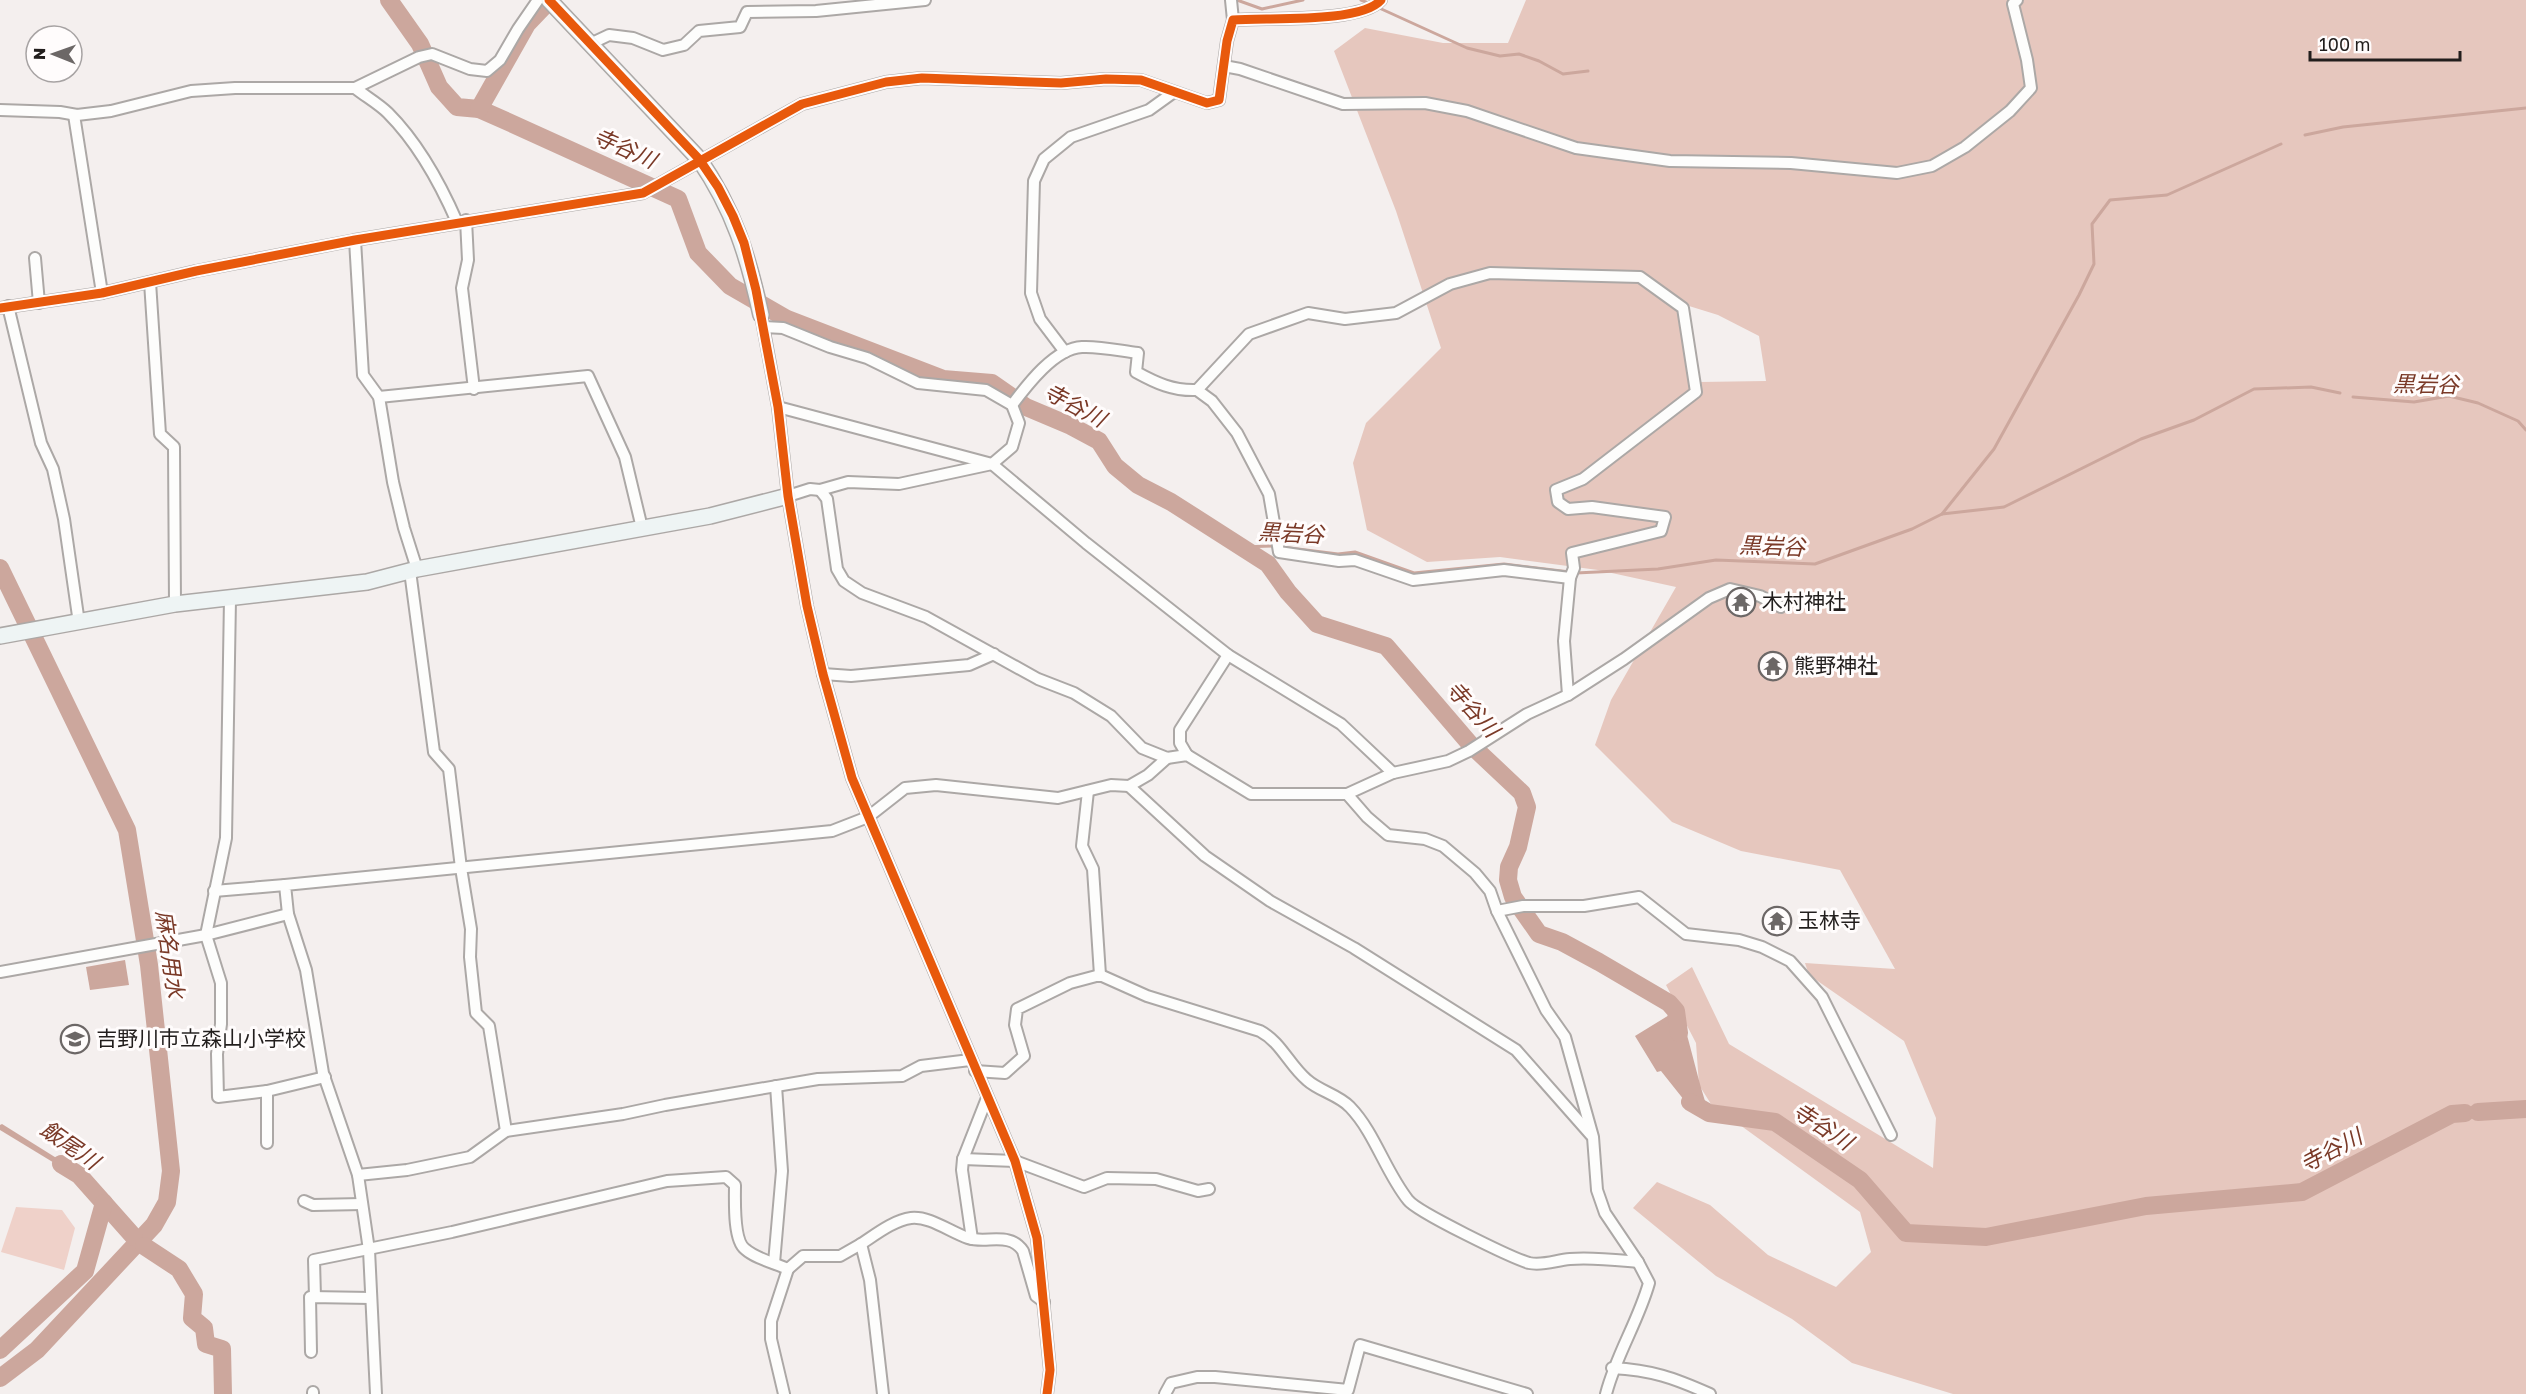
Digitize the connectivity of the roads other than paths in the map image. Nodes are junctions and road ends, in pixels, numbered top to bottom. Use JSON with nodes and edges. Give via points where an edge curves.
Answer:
{"nodes":[{"id":1,"x":925,"y":0,"type":"edge"},
{"id":2,"x":1232,"y":0,"type":"edge"},
{"id":3,"x":2017,"y":0,"type":"edge"},
{"id":4,"x":547,"y":1,"type":"edge"},
{"id":5,"x":1377,"y":3,"type":"edge"},
{"id":6,"x":1233,"y":20,"type":"junction"},
{"id":7,"x":590,"y":44,"type":"junction"},
{"id":8,"x":1224,"y":66,"type":"junction"},
{"id":9,"x":355,"y":88,"type":"junction"},
{"id":10,"x":1174,"y":92,"type":"junction"},
{"id":11,"x":0,"y":110,"type":"edge"},
{"id":12,"x":74,"y":115,"type":"junction"},
{"id":13,"x":699,"y":159,"type":"junction"},
{"id":14,"x":462,"y":221,"type":"junction"},
{"id":15,"x":355,"y":240,"type":"junction"},
{"id":16,"x":35,"y":258,"type":"dead end"},
{"id":17,"x":150,"y":282,"type":"junction"},
{"id":18,"x":102,"y":293,"type":"junction"},
{"id":19,"x":39,"y":303,"type":"junction"},
{"id":20,"x":4,"y":307,"type":"edge"},
{"id":21,"x":762,"y":321,"type":"junction"},
{"id":22,"x":1065,"y":352,"type":"junction"},
{"id":23,"x":474,"y":389,"type":"junction"},
{"id":24,"x":1197,"y":390,"type":"junction"},
{"id":25,"x":379,"y":397,"type":"junction"},
{"id":26,"x":1012,"y":405,"type":"junction"},
{"id":27,"x":778,"y":407,"type":"junction"},
{"id":28,"x":992,"y":464,"type":"junction"},
{"id":29,"x":820,"y":490,"type":"junction"},
{"id":30,"x":788,"y":496,"type":"junction"},
{"id":31,"x":642,"y":528,"type":"junction"},
{"id":32,"x":413,"y":570,"type":"junction"},
{"id":33,"x":1571,"y":575,"type":"junction"},
{"id":34,"x":230,"y":599,"type":"junction"},
{"id":35,"x":175,"y":604,"type":"junction"},
{"id":36,"x":1781,"y":607,"type":"dead end"},
{"id":37,"x":78,"y":622,"type":"junction"},
{"id":38,"x":0,"y":636,"type":"edge"},
{"id":39,"x":994,"y":654,"type":"junction"},
{"id":40,"x":1228,"y":655,"type":"junction"},
{"id":41,"x":823,"y":674,"type":"junction"},
{"id":42,"x":1568,"y":695,"type":"junction"},
{"id":43,"x":1187,"y":755,"type":"junction"},
{"id":44,"x":1167,"y":758,"type":"junction"},
{"id":45,"x":1393,"y":773,"type":"junction"},
{"id":46,"x":1129,"y":786,"type":"junction"},
{"id":47,"x":1088,"y":791,"type":"junction"},
{"id":48,"x":1347,"y":794,"type":"junction"},
{"id":49,"x":868,"y":817,"type":"junction"},
{"id":50,"x":460,"y":868,"type":"junction"},
{"id":51,"x":285,"y":885,"type":"junction"},
{"id":52,"x":214,"y":891,"type":"junction"},
{"id":53,"x":1497,"y":911,"type":"junction"},
{"id":54,"x":288,"y":914,"type":"junction"},
{"id":55,"x":206,"y":936,"type":"junction"},
{"id":56,"x":0,"y":972,"type":"edge"},
{"id":57,"x":1100,"y":975,"type":"junction"},
{"id":58,"x":970,"y":1060,"type":"junction"},
{"id":59,"x":975,"y":1071,"type":"junction"},
{"id":60,"x":325,"y":1077,"type":"junction"},
{"id":61,"x":776,"y":1086,"type":"junction"},
{"id":62,"x":267,"y":1091,"type":"junction"},
{"id":63,"x":987,"y":1098,"type":"junction"},
{"id":64,"x":506,"y":1131,"type":"junction"},
{"id":65,"x":1891,"y":1135,"type":"dead end"},
{"id":66,"x":1593,"y":1137,"type":"junction"},
{"id":67,"x":267,"y":1143,"type":"dead end"},
{"id":68,"x":963,"y":1159,"type":"junction"},
{"id":69,"x":1015,"y":1161,"type":"junction"},
{"id":70,"x":358,"y":1175,"type":"junction"},
{"id":71,"x":1209,"y":1189,"type":"dead end"},
{"id":72,"x":304,"y":1201,"type":"dead end"},
{"id":73,"x":362,"y":1204,"type":"junction"},
{"id":74,"x":972,"y":1239,"type":"junction"},
{"id":75,"x":861,"y":1244,"type":"junction"},
{"id":76,"x":369,"y":1250,"type":"junction"},
{"id":77,"x":1638,"y":1262,"type":"junction"},
{"id":78,"x":774,"y":1263,"type":"junction"},
{"id":79,"x":788,"y":1269,"type":"junction"},
{"id":80,"x":315,"y":1297,"type":"junction"},
{"id":81,"x":371,"y":1298,"type":"junction"},
{"id":82,"x":1044,"y":1302,"type":"junction"},
{"id":83,"x":312,"y":1352,"type":"dead end"},
{"id":84,"x":1612,"y":1368,"type":"junction"},
{"id":85,"x":376,"y":1394,"type":"edge"},
{"id":86,"x":784,"y":1394,"type":"edge"},
{"id":87,"x":883,"y":1394,"type":"edge"},
{"id":88,"x":1047,"y":1394,"type":"edge"},
{"id":89,"x":1165,"y":1394,"type":"edge"},
{"id":90,"x":1527,"y":1394,"type":"edge"},
{"id":91,"x":1606,"y":1394,"type":"edge"},
{"id":92,"x":1710,"y":1394,"type":"edge"}],
"edges":[{"from":1,"to":7,"type":"street","via":[[816,11],[747,12],[740,27],[699,31],[684,45],[663,50],[609,34]]},
{"from":2,"to":6,"type":"street"},
{"from":3,"to":8,"type":"street","via":[[2013,4],[2031,88],[2010,111],[1965,147],[1932,166],[1897,173],[1791,163],[1670,161],[1598,152],[1467,111],[1425,103],[1343,104]]},
{"from":4,"to":7,"type":"street"},
{"from":4,"to":9,"type":"street","via":[[518,29],[500,60],[487,71],[470,69],[432,54]]},
{"from":5,"to":6,"type":"street","via":[[1364,11],[1335,16]]},
{"from":6,"to":8,"type":"street"},
{"from":7,"to":13,"type":"street"},
{"from":8,"to":10,"type":"street","via":[[1219,100],[1207,104]]},
{"from":9,"to":12,"type":"street","via":[[191,91],[111,111]]},
{"from":9,"to":14,"type":"street","via":[[388,113],[416,148]]},
{"from":10,"to":13,"type":"street","via":[[1141,80],[1060,83],[922,78],[886,82],[802,104]]},
{"from":10,"to":22,"type":"street","via":[[1149,110],[1071,137],[1044,159],[1034,181],[1031,293],[1040,319]]},
{"from":11,"to":12,"type":"street"},
{"from":12,"to":18,"type":"street"},
{"from":13,"to":14,"type":"street","via":[[643,193]]},
{"from":13,"to":21,"type":"street","via":[[718,187],[744,243]]},
{"from":14,"to":15,"type":"street"},
{"from":14,"to":23,"type":"street","via":[[468,260],[462,288]]},
{"from":15,"to":17,"type":"street"},
{"from":15,"to":25,"type":"street","via":[[363,375]]},
{"from":16,"to":19,"type":"street"},
{"from":17,"to":18,"type":"street"},
{"from":17,"to":35,"type":"street","via":[[160,435],[174,447]]},
{"from":18,"to":19,"type":"street"},
{"from":19,"to":20,"type":"street"},
{"from":20,"to":37,"type":"street","via":[[41,443],[53,469]]},
{"from":21,"to":26,"type":"street","via":[[867,358],[918,383],[986,390]]},
{"from":21,"to":27,"type":"street"},
{"from":22,"to":24,"type":"street","via":[[1081,347],[1138,353],[1136,372],[1162,386]]},
{"from":22,"to":26,"type":"street","via":[[1034,377]]},
{"from":23,"to":25,"type":"street"},
{"from":23,"to":31,"type":"street","via":[[588,376],[625,457]]},
{"from":24,"to":33,"type":"street","via":[[1212,401],[1237,433],[1269,494],[1280,552],[1355,560],[1413,580],[1504,570]]},
{"from":24,"to":33,"type":"street","via":[[1249,334],[1308,313],[1345,319],[1396,313],[1450,284],[1490,273],[1640,277],[1683,308],[1696,392],[1583,479],[1556,490],[1558,502],[1568,509],[1592,507],[1665,516],[1661,531],[1572,554]]},
{"from":25,"to":32,"type":"street"},
{"from":26,"to":28,"type":"street","via":[[1019,423],[1012,447]]},
{"from":27,"to":28,"type":"street"},
{"from":27,"to":30,"type":"street"},
{"from":28,"to":29,"type":"street","via":[[899,484],[848,482]]},
{"from":28,"to":40,"type":"street"},
{"from":29,"to":30,"type":"street"},
{"from":29,"to":39,"type":"street","via":[[827,499],[837,569],[844,581],[862,593],[926,617]]},
{"from":30,"to":31,"type":"street"},
{"from":30,"to":41,"type":"street"},
{"from":31,"to":32,"type":"street"},
{"from":32,"to":34,"type":"street","via":[[367,582]]},
{"from":32,"to":50,"type":"street","via":[[434,752],[449,769]]},
{"from":33,"to":42,"type":"street","via":[[1564,641]]},
{"from":34,"to":35,"type":"street"},
{"from":34,"to":52,"type":"street","via":[[226,838]]},
{"from":35,"to":37,"type":"street"},
{"from":36,"to":42,"type":"street","via":[[1760,596],[1730,589],[1709,598]]},
{"from":37,"to":38,"type":"street"},
{"from":39,"to":41,"type":"street","via":[[969,665],[851,676]]},
{"from":39,"to":44,"type":"street","via":[[1038,679],[1074,693],[1111,716],[1142,748]]},
{"from":40,"to":43,"type":"street","via":[[1180,730],[1180,743]]},
{"from":40,"to":45,"type":"street","via":[[1341,724]]},
{"from":41,"to":49,"type":"street","via":[[852,778]]},
{"from":42,"to":45,"type":"street","via":[[1448,760]]},
{"from":43,"to":44,"type":"street"},
{"from":43,"to":48,"type":"street","via":[[1251,794]]},
{"from":44,"to":46,"type":"street"},
{"from":45,"to":48,"type":"street"},
{"from":46,"to":47,"type":"street","via":[[1111,785]]},
{"from":46,"to":66,"type":"street","via":[[1205,856],[1270,901],[1354,948],[1516,1050]]},
{"from":47,"to":49,"type":"street","via":[[1058,798],[936,785],[905,788]]},
{"from":47,"to":57,"type":"street","via":[[1082,846],[1093,869]]},
{"from":48,"to":53,"type":"street","via":[[1388,835],[1425,839],[1443,846],[1490,891]]},
{"from":49,"to":50,"type":"street","via":[[832,831]]},
{"from":49,"to":58,"type":"street"},
{"from":50,"to":51,"type":"street"},
{"from":50,"to":64,"type":"street","via":[[471,929],[476,1013],[489,1026]]},
{"from":51,"to":52,"type":"street"},
{"from":51,"to":54,"type":"street"},
{"from":52,"to":55,"type":"street"},
{"from":53,"to":65,"type":"street","via":[[1584,906],[1639,897],[1686,934],[1739,940],[1790,962],[1822,997]]},
{"from":53,"to":66,"type":"street","via":[[1546,1010],[1564,1037]]},
{"from":54,"to":55,"type":"street"},
{"from":54,"to":60,"type":"street","via":[[306,970]]},
{"from":55,"to":56,"type":"street"},
{"from":55,"to":62,"type":"street","via":[[221,983],[218,1097]]},
{"from":57,"to":59,"type":"street","via":[[1070,984],[1017,1009],[1015,1025],[1024,1056],[1005,1073]]},
{"from":57,"to":77,"type":"street","via":[[1147,996],[1272,1038],[1308,1081],[1348,1105],[1363,1123],[1409,1202],[1462,1232],[1530,1263],[1551,1264],[1568,1259]]},
{"from":58,"to":59,"type":"street"},
{"from":58,"to":61,"type":"street","via":[[921,1066],[902,1076],[818,1079]]},
{"from":59,"to":63,"type":"street"},
{"from":60,"to":62,"type":"street"},
{"from":60,"to":70,"type":"street"},
{"from":61,"to":64,"type":"street"},
{"from":61,"to":78,"type":"street","via":[[782,1171]]},
{"from":62,"to":67,"type":"street"},
{"from":63,"to":68,"type":"street"},
{"from":63,"to":69,"type":"street"},
{"from":64,"to":70,"type":"street","via":[[470,1156],[407,1170]]},
{"from":66,"to":77,"type":"street","via":[[1598,1190],[1605,1213]]},
{"from":68,"to":69,"type":"street"},
{"from":68,"to":74,"type":"street"},
{"from":69,"to":71,"type":"street","via":[[1084,1187],[1107,1178],[1156,1179],[1198,1191]]},
{"from":69,"to":82,"type":"street","via":[[1037,1238]]},
{"from":70,"to":73,"type":"street"},
{"from":72,"to":73,"type":"street","via":[[313,1205]]},
{"from":73,"to":76,"type":"street"},
{"from":74,"to":75,"type":"street","via":[[911,1218]]},
{"from":74,"to":82,"type":"street","via":[[998,1238],[1019,1245],[1036,1296]]},
{"from":75,"to":79,"type":"street","via":[[840,1256],[803,1256]]},
{"from":75,"to":87,"type":"street","via":[[870,1280]]},
{"from":76,"to":78,"type":"street","via":[[667,1181],[726,1177],[735,1185],[737,1234],[743,1248]]},
{"from":76,"to":80,"type":"street","via":[[314,1260]]},
{"from":76,"to":81,"type":"street"},
{"from":77,"to":84,"type":"street","via":[[1649,1283],[1641,1311]]},
{"from":78,"to":79,"type":"street"},
{"from":79,"to":86,"type":"street","via":[[771,1321],[771,1339]]},
{"from":80,"to":81,"type":"street"},
{"from":80,"to":83,"type":"street","via":[[310,1297]]},
{"from":81,"to":85,"type":"street"},
{"from":82,"to":88,"type":"street","via":[[1050,1370]]},
{"from":84,"to":91,"type":"street"},
{"from":84,"to":92,"type":"street","via":[[1644,1370],[1675,1378]]},
{"from":89,"to":90,"type":"street","via":[[1171,1383],[1197,1377],[1348,1390],[1360,1345]]}]}
